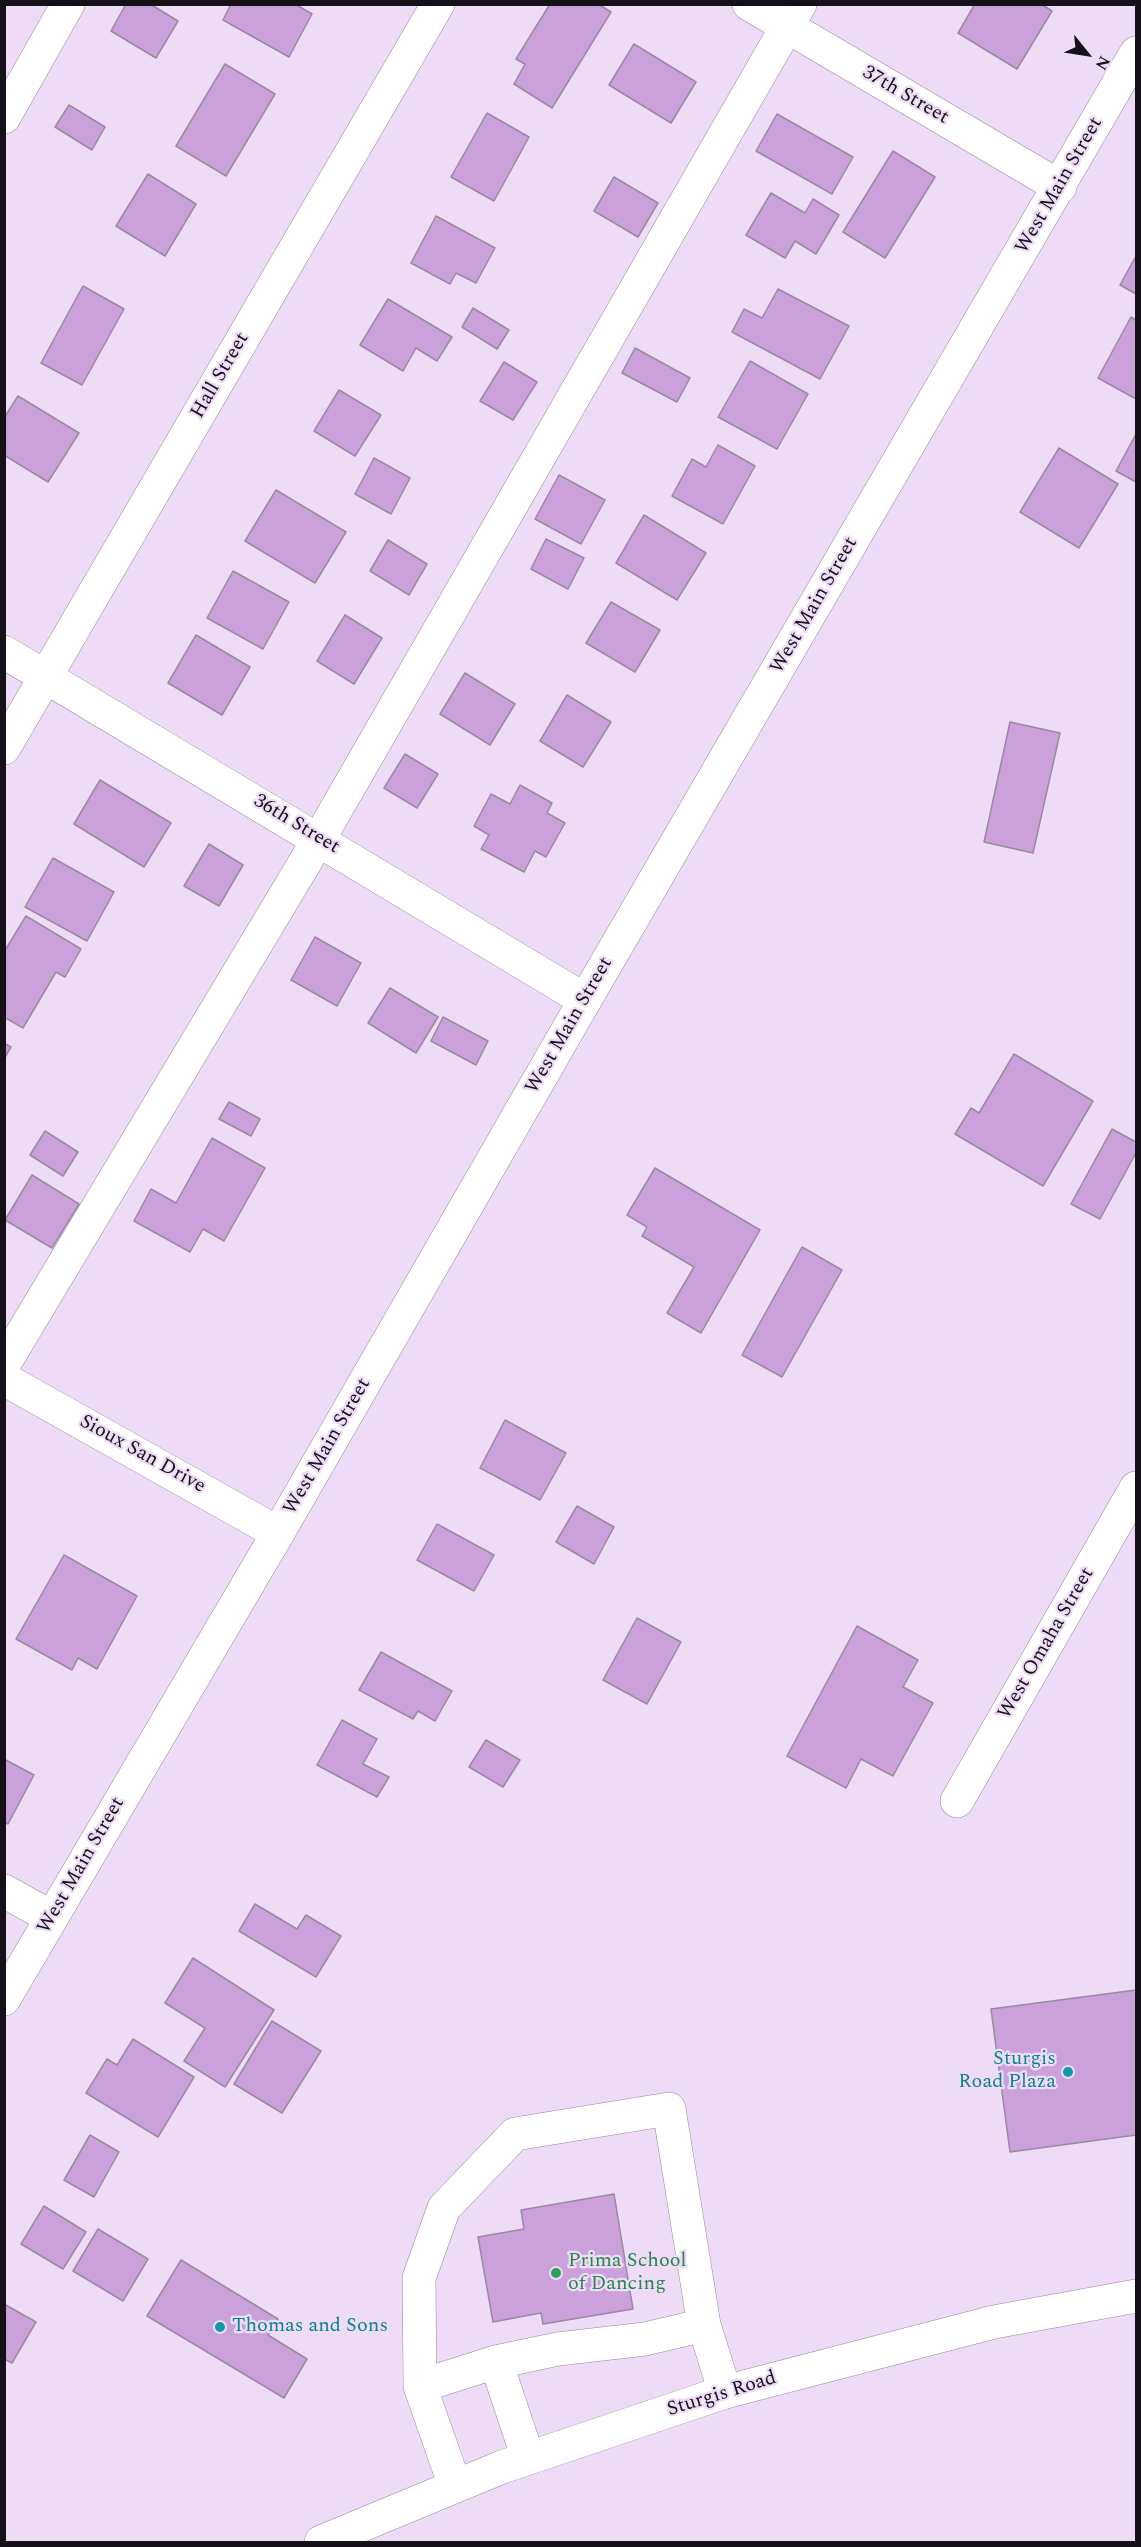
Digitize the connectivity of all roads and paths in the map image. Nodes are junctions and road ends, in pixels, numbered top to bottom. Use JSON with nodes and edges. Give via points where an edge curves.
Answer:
{"nodes":[{"id":1,"x":68,"y":4,"type":"edge"},
{"id":2,"x":438,"y":4,"type":"edge"},
{"id":3,"x":749,"y":4,"type":"edge"},
{"id":4,"x":794,"y":16,"type":"edge"},
{"id":5,"x":1137,"y":53,"type":"edge"},
{"id":6,"x":1125,"y":97,"type":"edge"},
{"id":7,"x":4,"y":117,"type":"edge"},
{"id":8,"x":1060,"y":187,"type":"junction"},
{"id":9,"x":4,"y":652,"type":"edge"},
{"id":10,"x":46,"y":676,"type":"junction"},
{"id":11,"x":4,"y":748,"type":"edge"},
{"id":12,"x":319,"y":838,"type":"junction"},
{"id":13,"x":585,"y":1000,"type":"junction"},
{"id":14,"x":4,"y":1364,"type":"edge"},
{"id":15,"x":4,"y":1379,"type":"edge"},
{"id":16,"x":1137,"y":1488,"type":"edge"},
{"id":17,"x":278,"y":1533,"type":"junction"},
{"id":18,"x":957,"y":1800,"type":"dead end"},
{"id":19,"x":4,"y":1891,"type":"edge"},
{"id":20,"x":51,"y":1917,"type":"junction"},
{"id":21,"x":4,"y":1999,"type":"edge"},
{"id":22,"x":1137,"y":2296,"type":"edge"},
{"id":23,"x":704,"y":2325,"type":"junction"},
{"id":24,"x":496,"y":2362,"type":"junction"},
{"id":25,"x":420,"y":2386,"type":"junction"},
{"id":26,"x":725,"y":2392,"type":"junction"},
{"id":27,"x":528,"y":2458,"type":"junction"},
{"id":28,"x":455,"y":2486,"type":"junction"},
{"id":29,"x":321,"y":2542,"type":"edge"}],
"edges":[{"from":1,"to":7,"type":"street"},
{"from":2,"to":10,"type":"street","name":"Hall Street"},
{"from":3,"to":4,"type":"street","name":"37th Street"},
{"from":4,"to":8,"type":"street","name":"37th Street"},
{"from":4,"to":12,"type":"street"},
{"from":5,"to":6,"type":"street","name":"West Main Street"},
{"from":6,"to":8,"type":"street","name":"West Main Street"},
{"from":8,"to":13,"type":"street","name":"West Main Street"},
{"from":9,"to":10,"type":"street","name":"36th Street"},
{"from":10,"to":11,"type":"street","name":"Hall Street"},
{"from":10,"to":12,"type":"street","name":"36th Street"},
{"from":12,"to":13,"type":"street","name":"36th Street"},
{"from":12,"to":14,"type":"street"},
{"from":13,"to":17,"type":"street","name":"West Main Street"},
{"from":15,"to":17,"type":"street","name":"Sioux San Drive"},
{"from":16,"to":18,"type":"street","name":"West Omaha Street"},
{"from":17,"to":20,"type":"street","name":"West Main Street"},
{"from":19,"to":20,"type":"street"},
{"from":20,"to":21,"type":"street","name":"West Main Street"},
{"from":22,"to":26,"type":"street","name":"Sturgis Road","via":[[994,2322]]},
{"from":23,"to":24,"type":"street","via":[[645,2339],[558,2349]]},
{"from":23,"to":25,"type":"street","via":[[669,2109],[515,2134],[444,2208],[419,2278]]},
{"from":23,"to":26,"type":"street"},
{"from":24,"to":25,"type":"street"},
{"from":24,"to":27,"type":"street"},
{"from":25,"to":28,"type":"street"},
{"from":26,"to":27,"type":"street","name":"Sturgis Road"},
{"from":27,"to":28,"type":"street","name":"Sturgis Road"},
{"from":28,"to":29,"type":"street","name":"Sturgis Road"}]}
